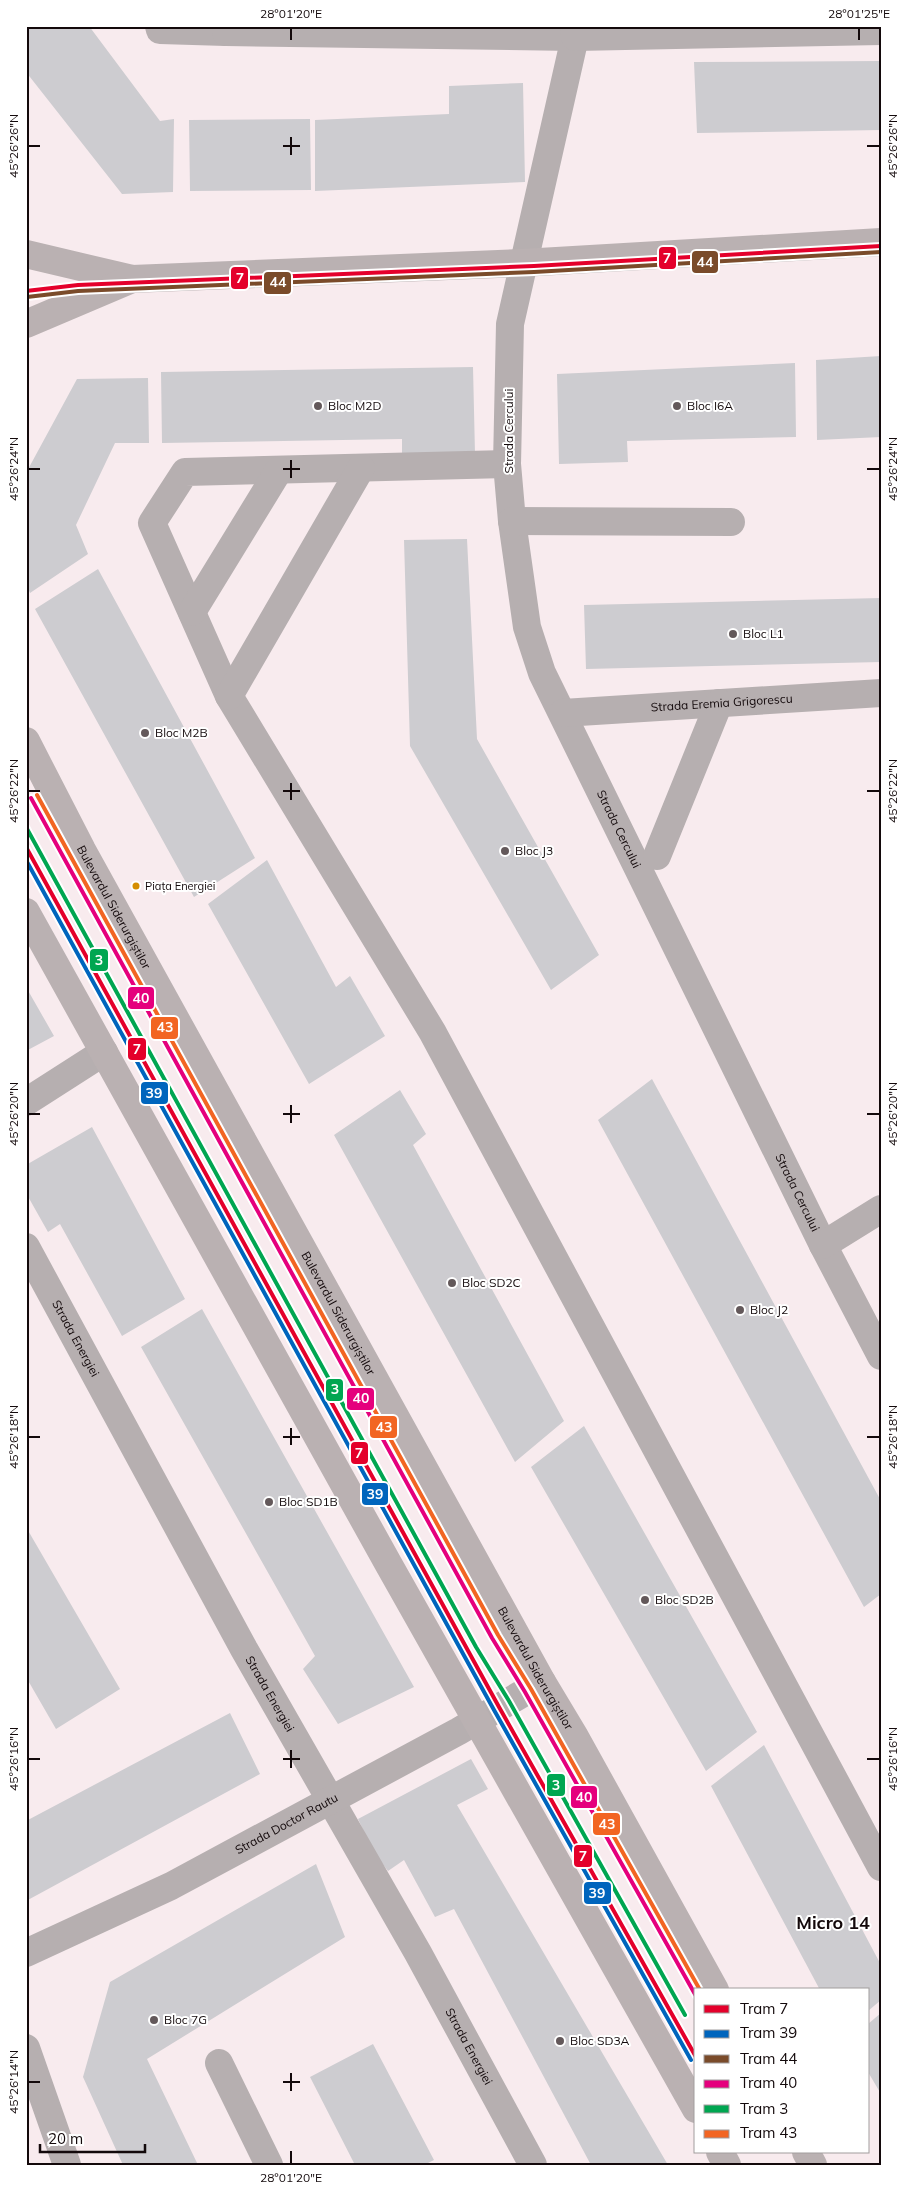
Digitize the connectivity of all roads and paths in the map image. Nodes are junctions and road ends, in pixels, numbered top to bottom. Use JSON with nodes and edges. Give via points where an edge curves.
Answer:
{"nodes":[{"id":1,"x":159,"y":26,"type":"edge"},
{"id":2,"x":226,"y":29,"type":"edge"},
{"id":3,"x":881,"y":31,"type":"edge"},
{"id":4,"x":574,"y":32,"type":"edge"},
{"id":5,"x":881,"y":242,"type":"edge"},
{"id":6,"x":26,"y":254,"type":"edge"},
{"id":7,"x":522,"y":263,"type":"junction"},
{"id":8,"x":132,"y":279,"type":"junction"},
{"id":9,"x":26,"y":324,"type":"edge"},
{"id":10,"x":507,"y":464,"type":"junction"},
{"id":11,"x":361,"y":468,"type":"junction"},
{"id":12,"x":279,"y":470,"type":"junction"},
{"id":13,"x":512,"y":521,"type":"junction"},
{"id":14,"x":731,"y":522,"type":"dead end"},
{"id":15,"x":192,"y":612,"type":"junction"},
{"id":16,"x":881,"y":693,"type":"edge"},
{"id":17,"x":229,"y":696,"type":"junction"},
{"id":18,"x":719,"y":703,"type":"junction"},
{"id":19,"x":563,"y":713,"type":"junction"},
{"id":20,"x":26,"y":741,"type":"edge"},
{"id":21,"x":657,"y":856,"type":"dead end"},
{"id":22,"x":26,"y":912,"type":"edge"},
{"id":23,"x":104,"y":1052,"type":"junction"},
{"id":24,"x":26,"y":1102,"type":"edge"},
{"id":25,"x":881,"y":1209,"type":"edge"},
{"id":26,"x":823,"y":1245,"type":"junction"},
{"id":27,"x":26,"y":1247,"type":"edge"},
{"id":28,"x":881,"y":1356,"type":"edge"},
{"id":29,"x":542,"y":1682,"type":"junction"},
{"id":30,"x":476,"y":1720,"type":"junction"},
{"id":31,"x":330,"y":1800,"type":"junction"},
{"id":32,"x":879,"y":1856,"type":"edge"},
{"id":33,"x":26,"y":1953,"type":"edge"},
{"id":34,"x":714,"y":1988,"type":"edge"},
{"id":35,"x":26,"y":2048,"type":"edge"},
{"id":36,"x":219,"y":2063,"type":"dead end"},
{"id":37,"x":694,"y":2105,"type":"edge"},
{"id":38,"x":67,"y":2165,"type":"edge"},
{"id":39,"x":269,"y":2165,"type":"edge"},
{"id":40,"x":533,"y":2165,"type":"edge"}],
"edges":[{"from":1,"to":2,"type":"street","via":[[160,30],[179,32]]},
{"from":2,"to":4,"type":"street"},
{"from":3,"to":4,"type":"street"},
{"from":4,"to":7,"type":"street","name":"Strada Cercului"},
{"from":5,"to":7,"type":"main road"},
{"from":6,"to":8,"type":"main road"},
{"from":7,"to":8,"type":"main road"},
{"from":7,"to":10,"type":"street","name":"Strada Cercului","via":[[510,324]]},
{"from":8,"to":9,"type":"main road"},
{"from":10,"to":11,"type":"street"},
{"from":10,"to":13,"type":"street","name":"Strada Cercului"},
{"from":11,"to":12,"type":"street"},
{"from":11,"to":17,"type":"street"},
{"from":12,"to":15,"type":"street"},
{"from":12,"to":15,"type":"street","via":[[186,472],[152,523]]},
{"from":13,"to":14,"type":"street"},
{"from":13,"to":19,"type":"street","name":"Strada Cercului","via":[[527,627],[542,673]]},
{"from":15,"to":17,"type":"street"},
{"from":16,"to":18,"type":"street","name":"Strada Eremia Grigorescu"},
{"from":17,"to":32,"type":"street","via":[[433,1033]]},
{"from":18,"to":19,"type":"street","name":"Strada Eremia Grigorescu"},
{"from":18,"to":21,"type":"street"},
{"from":19,"to":26,"type":"street","name":"Strada Cercului"},
{"from":20,"to":29,"type":"main road","name":"Bulevardul Siderurgiștilor","via":[[99,880]]},
{"from":22,"to":23,"type":"main road"},
{"from":23,"to":24,"type":"street"},
{"from":23,"to":30,"type":"main road"},
{"from":25,"to":26,"type":"street"},
{"from":26,"to":28,"type":"street","name":"Strada Cercului"},
{"from":27,"to":31,"type":"street","name":"Strada Energiei","via":[[244,1649]]},
{"from":29,"to":30,"type":"street","name":"Strada Doctor Rautu"},
{"from":29,"to":34,"type":"main road","name":"Bulevardul Siderurgiștilor","via":[[576,1737]]},
{"from":30,"to":31,"type":"street","name":"Strada Doctor Rautu"},
{"from":30,"to":37,"type":"main road"},
{"from":31,"to":33,"type":"street","name":"Strada Doctor Rautu","via":[[171,1886]]},
{"from":31,"to":40,"type":"street","name":"Strada Energiei","via":[[418,1953]]},
{"from":35,"to":38,"type":"street"},
{"from":36,"to":39,"type":"street"}]}
